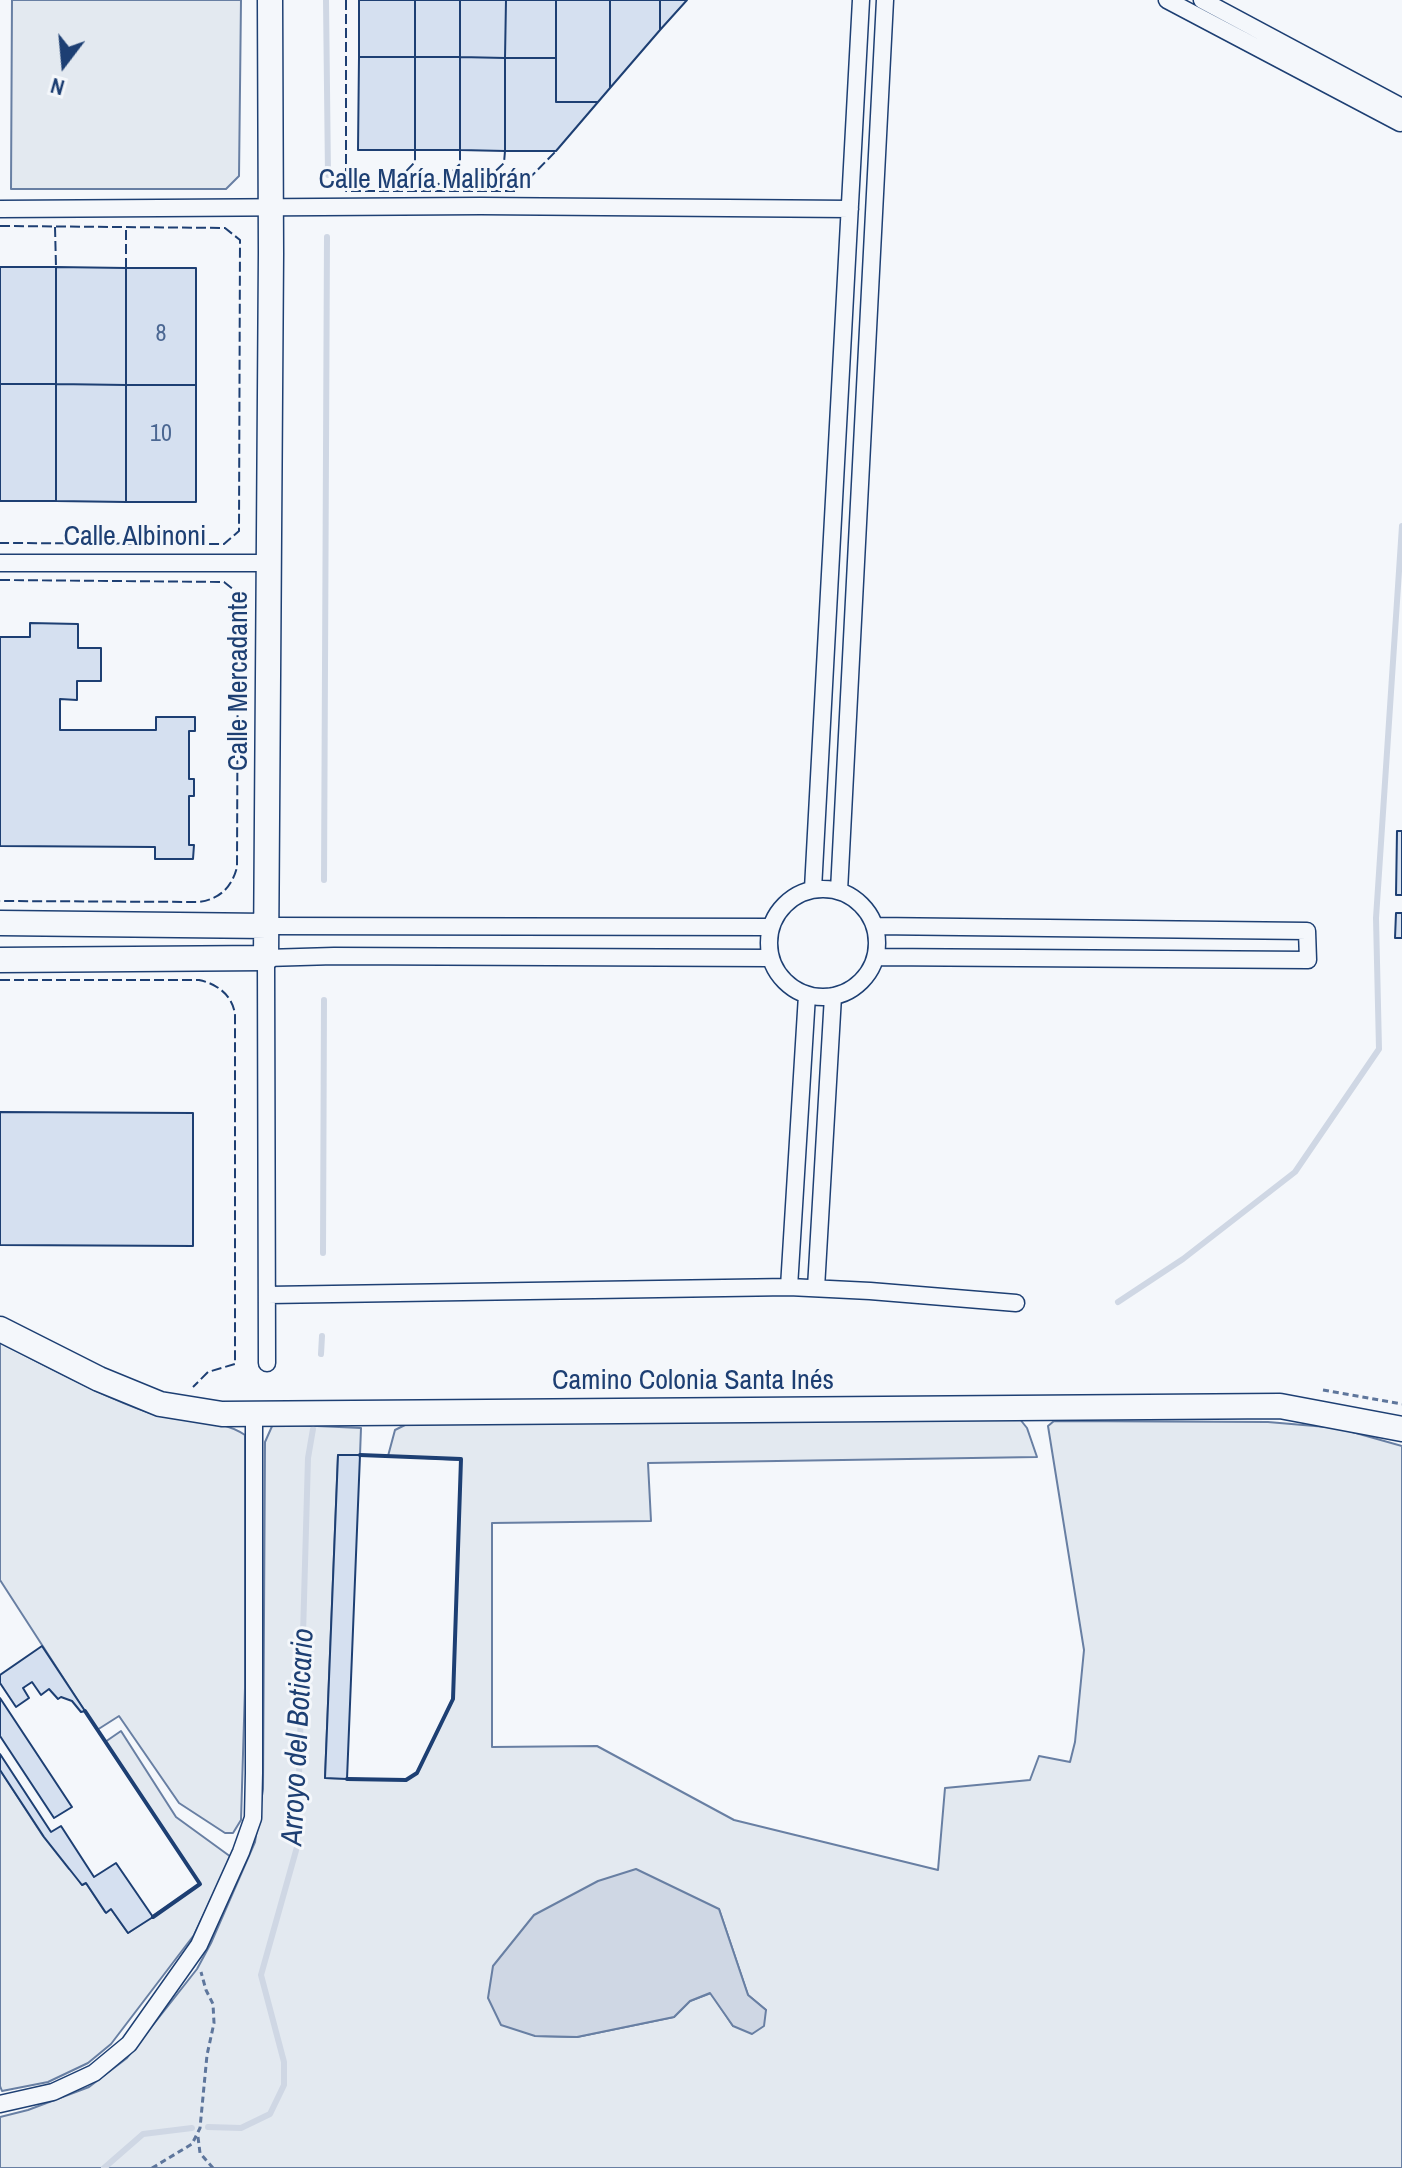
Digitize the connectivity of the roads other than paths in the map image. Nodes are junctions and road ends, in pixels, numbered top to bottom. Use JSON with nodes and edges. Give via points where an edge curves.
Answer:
{"nodes":[{"id":1,"x":270,"y":0,"type":"edge"},
{"id":2,"x":861,"y":0,"type":"edge"},
{"id":3,"x":885,"y":0,"type":"edge"},
{"id":4,"x":1167,"y":0,"type":"edge"},
{"id":5,"x":1202,"y":0,"type":"edge"},
{"id":6,"x":1402,"y":107,"type":"edge"},
{"id":7,"x":1402,"y":120,"type":"edge"},
{"id":8,"x":271,"y":206,"type":"junction"},
{"id":9,"x":0,"y":209,"type":"edge"},
{"id":10,"x":850,"y":209,"type":"junction"},
{"id":11,"x":0,"y":563,"type":"edge"},
{"id":12,"x":269,"y":563,"type":"junction"},
{"id":13,"x":813,"y":889,"type":"junction"},
{"id":14,"x":839,"y":891,"type":"junction"},
{"id":15,"x":0,"y":923,"type":"edge"},
{"id":16,"x":267,"y":926,"type":"junction"},
{"id":17,"x":875,"y":926,"type":"junction"},
{"id":18,"x":771,"y":927,"type":"junction"},
{"id":19,"x":876,"y":957,"type":"junction"},
{"id":20,"x":266,"y":958,"type":"junction"},
{"id":21,"x":770,"y":958,"type":"junction"},
{"id":22,"x":0,"y":960,"type":"edge"},
{"id":23,"x":807,"y":995,"type":"junction"},
{"id":24,"x":833,"y":996,"type":"junction"},
{"id":25,"x":789,"y":1287,"type":"junction"},
{"id":26,"x":816,"y":1288,"type":"junction"},
{"id":27,"x":268,"y":1295,"type":"junction"},
{"id":28,"x":1016,"y":1303,"type":"dead end"},
{"id":29,"x":0,"y":1329,"type":"edge"},
{"id":30,"x":267,"y":1363,"type":"dead end"},
{"id":31,"x":254,"y":1415,"type":"junction"},
{"id":32,"x":1402,"y":1429,"type":"edge"},
{"id":33,"x":0,"y":2104,"type":"edge"}],
"edges":[{"from":1,"to":8,"type":"street","name":"Calle Mercadante"},
{"from":2,"to":10,"type":"street"},
{"from":3,"to":14,"type":"street"},
{"from":4,"to":7,"type":"street"},
{"from":5,"to":6,"type":"street"},
{"from":8,"to":9,"type":"street","name":"Calle María Malibrán"},
{"from":8,"to":10,"type":"street","name":"Calle María Malibrán"},
{"from":8,"to":12,"type":"street","name":"Calle Mercadante"},
{"from":10,"to":13,"type":"street"},
{"from":11,"to":12,"type":"street","name":"Calle Albinoni"},
{"from":12,"to":16,"type":"street","name":"Calle Mercadante"},
{"from":13,"to":14,"type":"street"},
{"from":13,"to":18,"type":"street","via":[[786,902]]},
{"from":14,"to":17,"type":"street","via":[[861,904]]},
{"from":15,"to":16,"type":"street"},
{"from":16,"to":18,"type":"street"},
{"from":16,"to":20,"type":"street","name":"Calle Mercadante"},
{"from":17,"to":19,"type":"street"},
{"from":17,"to":19,"type":"street","via":[[1307,931],[1308,960]]},
{"from":18,"to":21,"type":"street"},
{"from":19,"to":24,"type":"street","via":[[860,983]]},
{"from":20,"to":21,"type":"street"},
{"from":20,"to":22,"type":"street"},
{"from":20,"to":27,"type":"street","name":"Calle Mercadante"},
{"from":21,"to":23,"type":"street","via":[[784,981]]},
{"from":23,"to":24,"type":"street"},
{"from":23,"to":25,"type":"street"},
{"from":24,"to":26,"type":"street"},
{"from":25,"to":26,"type":"street"},
{"from":25,"to":27,"type":"street"},
{"from":26,"to":28,"type":"street"},
{"from":27,"to":30,"type":"street","name":"Calle Mercadante"},
{"from":29,"to":31,"type":"street","name":"Camino Colonia Santa Inés","via":[[160,1404]]},
{"from":31,"to":32,"type":"street","name":"Camino Colonia Santa Inés","via":[[1280,1406]]},
{"from":31,"to":33,"type":"street","via":[[253,1818],[241,1852],[199,1945],[129,2044],[94,2073],[53,2092]]}]}
